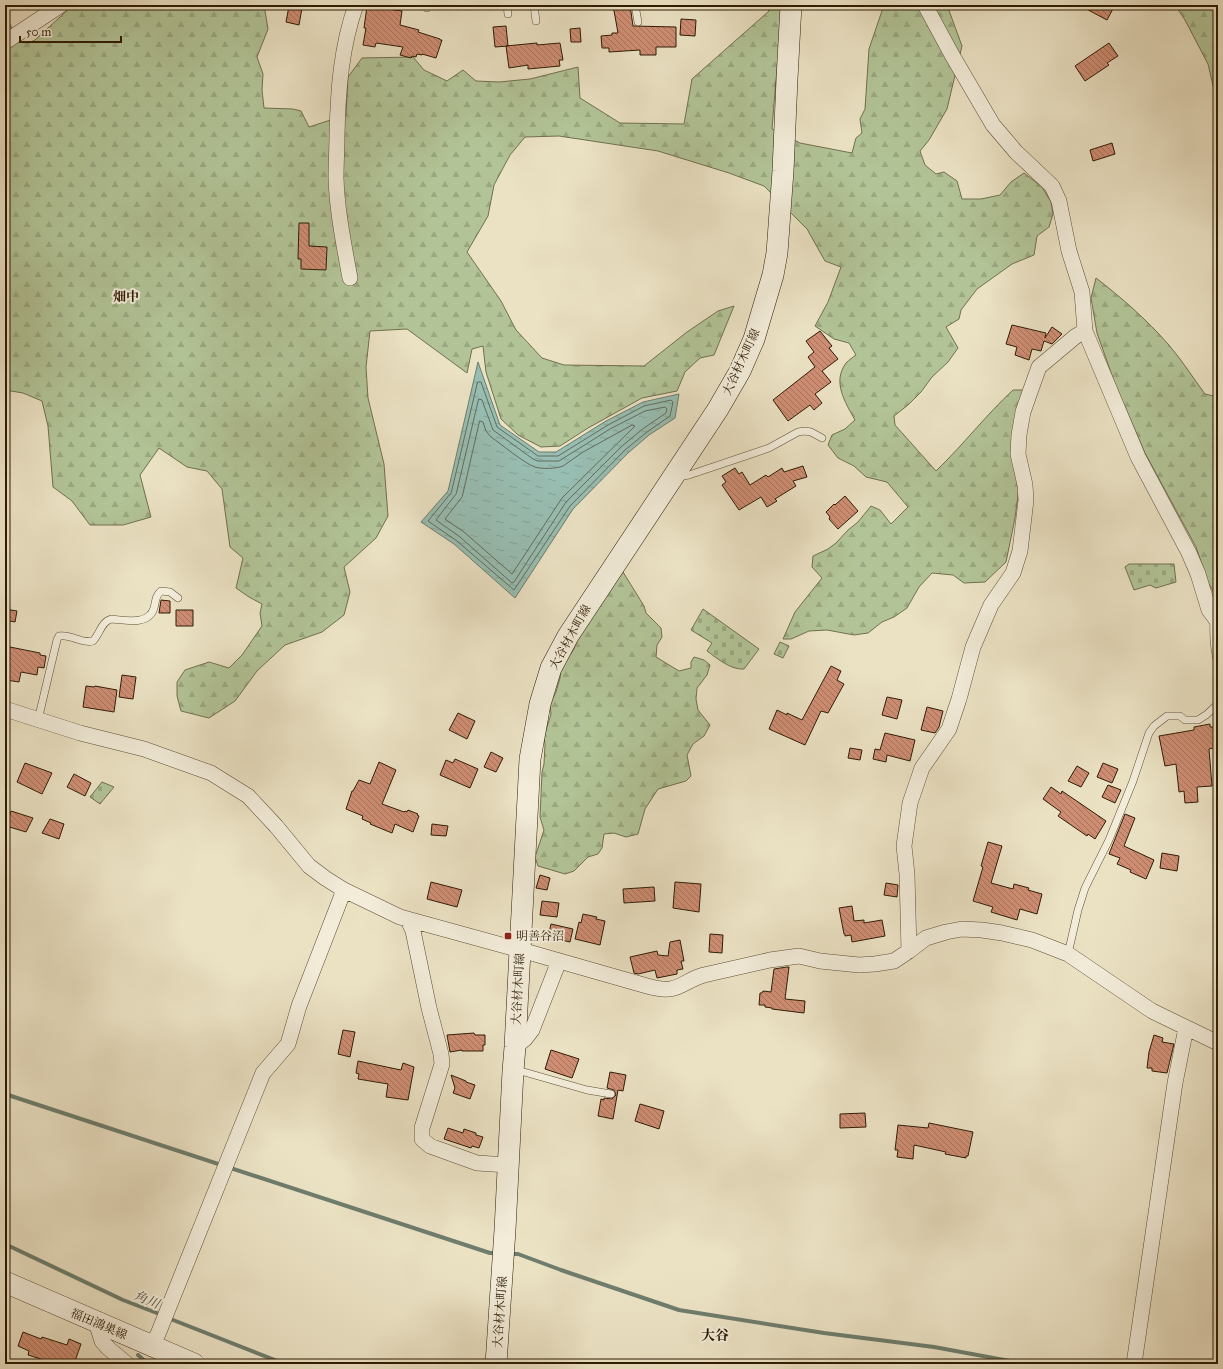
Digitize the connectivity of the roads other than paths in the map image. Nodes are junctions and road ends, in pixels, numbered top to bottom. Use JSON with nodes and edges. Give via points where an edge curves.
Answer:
{"nodes":[{"id":1,"x":61,"y":5,"type":"edge"},
{"id":2,"x":356,"y":5,"type":"edge"},
{"id":3,"x":507,"y":5,"type":"edge"},
{"id":4,"x":534,"y":5,"type":"edge"},
{"id":5,"x":635,"y":5,"type":"edge"},
{"id":6,"x":791,"y":5,"type":"edge"},
{"id":7,"x":925,"y":5,"type":"edge"},
{"id":8,"x":508,"y":14,"type":"dead end"},
{"id":9,"x":536,"y":21,"type":"dead end"},
{"id":10,"x":638,"y":22,"type":"dead end"},
{"id":11,"x":5,"y":42,"type":"edge"},
{"id":12,"x":350,"y":278,"type":"dead end"},
{"id":13,"x":1085,"y":331,"type":"junction"},
{"id":14,"x":822,"y":438,"type":"dead end"},
{"id":15,"x":673,"y":477,"type":"junction"},
{"id":16,"x":178,"y":598,"type":"dead end"},
{"id":17,"x":1216,"y":620,"type":"edge"},
{"id":18,"x":1218,"y":664,"type":"edge"},
{"id":19,"x":1218,"y":704,"type":"edge"},
{"id":20,"x":5,"y":709,"type":"edge"},
{"id":21,"x":38,"y":720,"type":"junction"},
{"id":22,"x":344,"y":890,"type":"junction"},
{"id":23,"x":408,"y":920,"type":"junction"},
{"id":24,"x":513,"y":948,"type":"dead end"},
{"id":25,"x":909,"y":951,"type":"junction"},
{"id":26,"x":528,"y":952,"type":"dead end"},
{"id":27,"x":1068,"y":954,"type":"junction"},
{"id":28,"x":559,"y":960,"type":"junction"},
{"id":29,"x":1186,"y":1028,"type":"junction"},
{"id":30,"x":1218,"y":1043,"type":"edge"},
{"id":31,"x":515,"y":1048,"type":"junction"},
{"id":32,"x":513,"y":1071,"type":"junction"},
{"id":33,"x":612,"y":1094,"type":"dead end"},
{"id":34,"x":508,"y":1165,"type":"junction"},
{"id":35,"x":5,"y":1282,"type":"edge"},
{"id":36,"x":96,"y":1322,"type":"junction"},
{"id":37,"x":151,"y":1346,"type":"junction"},
{"id":38,"x":127,"y":1364,"type":"edge"},
{"id":39,"x":194,"y":1364,"type":"edge"},
{"id":40,"x":496,"y":1364,"type":"edge"},
{"id":41,"x":1134,"y":1364,"type":"edge"}],
"edges":[{"from":1,"to":11,"type":"street"},
{"from":2,"to":12,"type":"street","via":[[342,60],[336,170],[341,229]]},
{"from":3,"to":8,"type":"lane"},
{"from":4,"to":9,"type":"lane"},
{"from":5,"to":10,"type":"lane"},
{"from":6,"to":15,"type":"main road","name":"大谷材木町線","via":[[783,171],[773,275],[754,339],[740,371],[718,410]]},
{"from":7,"to":13,"type":"street","via":[[993,125],[1016,152],[1052,186],[1059,201],[1069,251],[1082,292]]},
{"from":13,"to":17,"type":"street","via":[[1138,457],[1192,560],[1209,610]]},
{"from":13,"to":25,"type":"street","via":[[1039,368],[1030,392],[1019,435],[1018,454],[1026,500],[1020,552],[1012,573],[991,605],[973,647],[949,729],[922,768],[910,803],[904,846]]},
{"from":14,"to":15,"type":"lane","via":[[811,432],[798,432],[769,448],[689,475]]},
{"from":15,"to":31,"type":"main road","name":"大谷材木町線","via":[[568,636],[552,668],[540,704],[530,759]]},
{"from":16,"to":21,"type":"lane","via":[[170,592],[161,591],[157,594],[152,614],[138,621],[107,620],[93,641],[59,636]]},
{"from":17,"to":18,"type":"lane","via":[[1213,632]]},
{"from":19,"to":27,"type":"lane","via":[[1198,720],[1166,716],[1149,733],[1133,781],[1086,888]]},
{"from":20,"to":21,"type":"street"},
{"from":21,"to":22,"type":"street","via":[[144,749],[211,773],[248,796],[309,866]]},
{"from":22,"to":23,"type":"street"},
{"from":22,"to":37,"type":"street","via":[[299,1006],[288,1044],[263,1073]]},
{"from":23,"to":24,"type":"street"},
{"from":23,"to":34,"type":"street","via":[[413,931],[442,1064],[422,1128],[422,1139],[430,1146],[477,1163]]},
{"from":25,"to":27,"type":"street","via":[[926,938],[962,929],[1002,933],[1032,940]]},
{"from":25,"to":28,"type":"street","via":[[894,961],[875,964],[859,965],[799,956],[770,960],[704,975],[666,990]]},
{"from":26,"to":28,"type":"street"},
{"from":27,"to":29,"type":"street","via":[[1152,1011]]},
{"from":28,"to":31,"type":"street","via":[[532,1030]]},
{"from":29,"to":30,"type":"street"},
{"from":29,"to":41,"type":"street","via":[[1175,1083]]},
{"from":31,"to":32,"type":"main road","name":"大谷材木町線"},
{"from":32,"to":33,"type":"lane"},
{"from":32,"to":34,"type":"main road","name":"大谷材木町線"},
{"from":34,"to":40,"type":"main road","name":"大谷材木町線"},
{"from":35,"to":36,"type":"main road","name":"福田鴻巣線"},
{"from":36,"to":37,"type":"main road","name":"福田鴻巣線"},
{"from":36,"to":38,"type":"street","via":[[102,1341]]},
{"from":37,"to":39,"type":"main road","name":"福田鴻巣線"}]}
